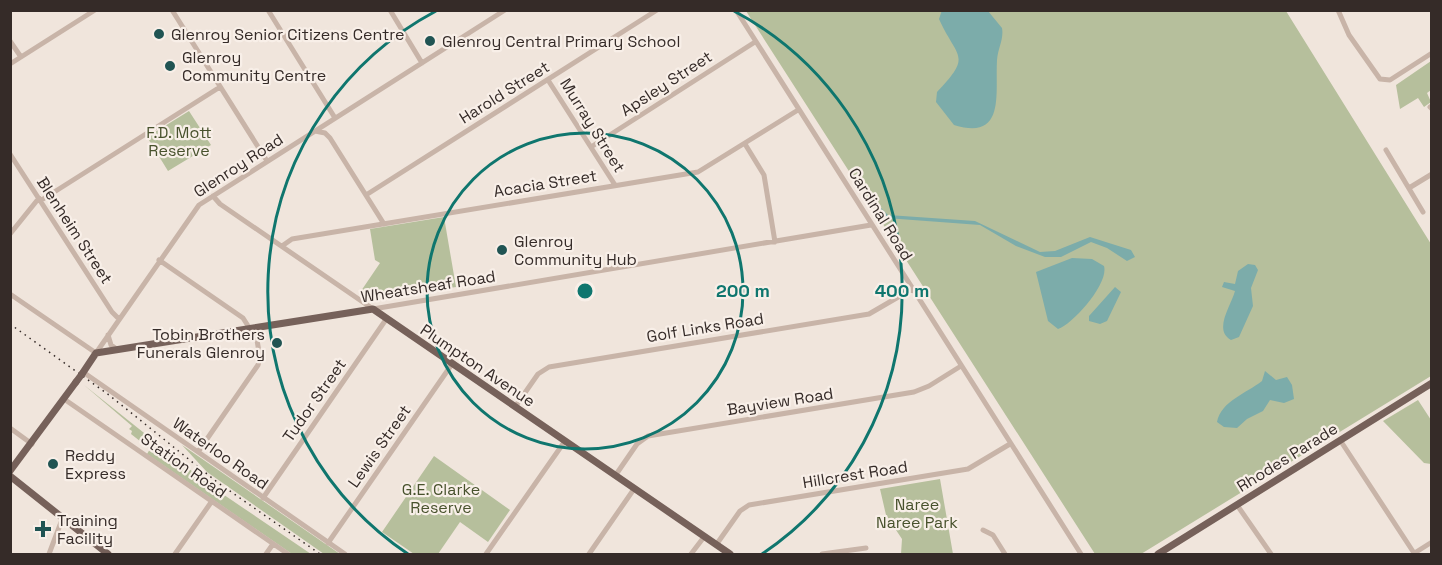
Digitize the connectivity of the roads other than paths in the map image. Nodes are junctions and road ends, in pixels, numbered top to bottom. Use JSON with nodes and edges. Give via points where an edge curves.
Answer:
{"nodes":[{"id":1,"x":95,"y":10,"type":"edge"},
{"id":2,"x":172,"y":10,"type":"edge"},
{"id":3,"x":268,"y":10,"type":"edge"},
{"id":4,"x":390,"y":10,"type":"edge"},
{"id":5,"x":505,"y":10,"type":"edge"},
{"id":6,"x":657,"y":10,"type":"edge"},
{"id":7,"x":736,"y":10,"type":"edge"},
{"id":8,"x":1338,"y":10,"type":"edge"},
{"id":9,"x":87,"y":13,"type":"edge"},
{"id":10,"x":10,"y":41,"type":"edge"},
{"id":11,"x":756,"y":42,"type":"junction"},
{"id":12,"x":1431,"y":53,"type":"edge"},
{"id":13,"x":21,"y":57,"type":"junction"},
{"id":14,"x":423,"y":63,"type":"junction"},
{"id":15,"x":10,"y":64,"type":"edge"},
{"id":16,"x":548,"y":80,"type":"junction"},
{"id":17,"x":220,"y":87,"type":"junction"},
{"id":18,"x":798,"y":110,"type":"junction"},
{"id":19,"x":335,"y":118,"type":"junction"},
{"id":20,"x":315,"y":131,"type":"junction"},
{"id":21,"x":745,"y":144,"type":"junction"},
{"id":22,"x":591,"y":147,"type":"junction"},
{"id":23,"x":1386,"y":150,"type":"dead end"},
{"id":24,"x":10,"y":154,"type":"edge"},
{"id":25,"x":267,"y":161,"type":"junction"},
{"id":26,"x":1431,"y":174,"type":"edge"},
{"id":27,"x":615,"y":185,"type":"junction"},
{"id":28,"x":1409,"y":189,"type":"junction"},
{"id":29,"x":366,"y":195,"type":"junction"},
{"id":30,"x":213,"y":196,"type":"junction"},
{"id":31,"x":39,"y":199,"type":"junction"},
{"id":32,"x":1423,"y":212,"type":"dead end"},
{"id":33,"x":384,"y":224,"type":"junction"},
{"id":34,"x":872,"y":225,"type":"junction"},
{"id":35,"x":10,"y":234,"type":"edge"},
{"id":36,"x":775,"y":242,"type":"junction"},
{"id":37,"x":282,"y":246,"type":"junction"},
{"id":38,"x":159,"y":260,"type":"junction"},
{"id":39,"x":912,"y":289,"type":"junction"},
{"id":40,"x":10,"y":294,"type":"edge"},
{"id":41,"x":373,"y":309,"type":"junction"},
{"id":42,"x":119,"y":318,"type":"junction"},
{"id":43,"x":387,"y":318,"type":"junction"},
{"id":44,"x":252,"y":329,"type":"junction"},
{"id":45,"x":108,"y":335,"type":"junction"},
{"id":46,"x":120,"y":351,"type":"junction"},
{"id":47,"x":96,"y":353,"type":"junction"},
{"id":48,"x":452,"y":364,"type":"junction"},
{"id":49,"x":961,"y":366,"type":"junction"},
{"id":50,"x":83,"y":373,"type":"junction"},
{"id":51,"x":1431,"y":383,"type":"edge"},
{"id":52,"x":64,"y":399,"type":"junction"},
{"id":53,"x":515,"y":407,"type":"junction"},
{"id":54,"x":10,"y":428,"type":"edge"},
{"id":55,"x":1340,"y":440,"type":"junction"},
{"id":56,"x":565,"y":441,"type":"junction"},
{"id":57,"x":32,"y":444,"type":"junction"},
{"id":58,"x":1010,"y":444,"type":"junction"},
{"id":59,"x":198,"y":452,"type":"junction"},
{"id":60,"x":10,"y":471,"type":"edge"},
{"id":61,"x":10,"y":476,"type":"edge"},
{"id":62,"x":615,"y":476,"type":"junction"},
{"id":63,"x":634,"y":489,"type":"junction"},
{"id":64,"x":263,"y":498,"type":"junction"},
{"id":65,"x":212,"y":501,"type":"junction"},
{"id":66,"x":1237,"y":505,"type":"junction"},
{"id":67,"x":63,"y":517,"type":"junction"},
{"id":68,"x":983,"y":530,"type":"dead end"},
{"id":69,"x":704,"y":537,"type":"junction"},
{"id":70,"x":1431,"y":542,"type":"edge"},
{"id":71,"x":328,"y":543,"type":"junction"},
{"id":72,"x":273,"y":544,"type":"junction"},
{"id":73,"x":716,"y":545,"type":"junction"},
{"id":74,"x":866,"y":548,"type":"dead end"},
{"id":75,"x":1413,"y":554,"type":"edge"},
{"id":76,"x":49,"y":555,"type":"edge"},
{"id":77,"x":108,"y":555,"type":"edge"},
{"id":78,"x":175,"y":555,"type":"edge"},
{"id":79,"x":266,"y":555,"type":"edge"},
{"id":80,"x":288,"y":555,"type":"edge"},
{"id":81,"x":345,"y":555,"type":"edge"},
{"id":82,"x":486,"y":555,"type":"edge"},
{"id":83,"x":589,"y":555,"type":"edge"},
{"id":84,"x":692,"y":555,"type":"edge"},
{"id":85,"x":730,"y":555,"type":"edge"},
{"id":86,"x":822,"y":555,"type":"edge"},
{"id":87,"x":1005,"y":555,"type":"edge"},
{"id":88,"x":1081,"y":555,"type":"edge"},
{"id":89,"x":1158,"y":555,"type":"edge"},
{"id":90,"x":1271,"y":555,"type":"edge"}],
"edges":[{"from":1,"to":9,"type":"street"},
{"from":2,"to":17,"type":"street"},
{"from":3,"to":19,"type":"street"},
{"from":4,"to":14,"type":"street"},
{"from":5,"to":14,"type":"street","name":"Glenroy Road"},
{"from":6,"to":16,"type":"street","name":"Harold Street"},
{"from":7,"to":11,"type":"street","name":"Cardinal Road"},
{"from":8,"to":12,"type":"street","via":[[1349,34],[1380,79],[1390,80]]},
{"from":9,"to":13,"type":"street"},
{"from":10,"to":13,"type":"street"},
{"from":11,"to":18,"type":"street","name":"Cardinal Road"},
{"from":11,"to":22,"type":"street","name":"Apsley Street"},
{"from":13,"to":15,"type":"street"},
{"from":14,"to":19,"type":"street","name":"Glenroy Road"},
{"from":16,"to":22,"type":"street","name":"Murray Street"},
{"from":16,"to":29,"type":"street","name":"Harold Street"},
{"from":17,"to":25,"type":"street"},
{"from":17,"to":31,"type":"street"},
{"from":18,"to":21,"type":"street","name":"Acacia Street"},
{"from":18,"to":34,"type":"street","name":"Cardinal Road"},
{"from":19,"to":20,"type":"street","name":"Glenroy Road"},
{"from":20,"to":25,"type":"street","name":"Glenroy Road"},
{"from":20,"to":29,"type":"street","via":[[330,138]]},
{"from":21,"to":27,"type":"street","name":"Acacia Street","via":[[702,170]]},
{"from":21,"to":36,"type":"street","via":[[764,176]]},
{"from":22,"to":27,"type":"street","name":"Murray Street"},
{"from":23,"to":28,"type":"street"},
{"from":24,"to":31,"type":"street","name":"Blenheim Street"},
{"from":25,"to":30,"type":"street","name":"Glenroy Road"},
{"from":26,"to":28,"type":"street"},
{"from":27,"to":33,"type":"street","name":"Acacia Street"},
{"from":28,"to":32,"type":"street"},
{"from":29,"to":33,"type":"street"},
{"from":30,"to":37,"type":"street","name":"Plumpton Avenue"},
{"from":30,"to":38,"type":"street","name":"Glenroy Road","via":[[195,209]]},
{"from":31,"to":35,"type":"street"},
{"from":31,"to":42,"type":"street","name":"Blenheim Street"},
{"from":33,"to":37,"type":"street","name":"Acacia Street","via":[[289,240]]},
{"from":34,"to":36,"type":"street","name":"Wheatsheaf Road"},
{"from":34,"to":39,"type":"street","name":"Cardinal Road"},
{"from":36,"to":41,"type":"street","name":"Wheatsheaf Road"},
{"from":37,"to":41,"type":"street","name":"Plumpton Avenue"},
{"from":38,"to":42,"type":"street","name":"Glenroy Road"},
{"from":38,"to":44,"type":"street","via":[[243,318]]},
{"from":39,"to":49,"type":"street","name":"Cardinal Road"},
{"from":39,"to":53,"type":"street","name":"Golf Links Road","via":[[869,314],[549,367],[538,374]]},
{"from":40,"to":47,"type":"street"},
{"from":41,"to":43,"type":"main road","name":"Plumpton Avenue"},
{"from":41,"to":44,"type":"main road","name":"Wheatsheaf Road"},
{"from":42,"to":45,"type":"street","name":"Glenroy Road"},
{"from":43,"to":48,"type":"main road","name":"Plumpton Avenue"},
{"from":43,"to":64,"type":"street","name":"Tudor Street"},
{"from":44,"to":46,"type":"main road","name":"Wheatsheaf Road"},
{"from":44,"to":59,"type":"street","via":[[260,358],[258,365]]},
{"from":45,"to":46,"type":"street","via":[[111,345]]},
{"from":45,"to":47,"type":"street","name":"Glenroy Road"},
{"from":46,"to":47,"type":"main road","name":"Wheatsheaf Road"},
{"from":47,"to":50,"type":"main road","name":"Glenroy Road"},
{"from":48,"to":53,"type":"main road","name":"Plumpton Avenue"},
{"from":48,"to":71,"type":"street","name":"Lewis Street"},
{"from":49,"to":58,"type":"street","name":"Cardinal Road"},
{"from":49,"to":62,"type":"street","name":"Bayview Road","via":[[914,392],[648,436],[637,444]]},
{"from":50,"to":52,"type":"main road","name":"Glenroy Road","bridge":true},
{"from":50,"to":59,"type":"street","name":"Waterloo Road"},
{"from":51,"to":55,"type":"main road","name":"Rhodes Parade"},
{"from":52,"to":57,"type":"main road","name":"Glenroy Road"},
{"from":52,"to":65,"type":"street","name":"Station Road"},
{"from":53,"to":56,"type":"main road","name":"Plumpton Avenue"},
{"from":54,"to":57,"type":"street"},
{"from":55,"to":66,"type":"main road","name":"Rhodes Parade"},
{"from":55,"to":75,"type":"street"},
{"from":56,"to":62,"type":"main road","name":"Plumpton Avenue"},
{"from":56,"to":82,"type":"street"},
{"from":57,"to":60,"type":"main road","name":"Glenroy Road"},
{"from":58,"to":73,"type":"street","name":"Hillcrest Road","via":[[968,469],[749,505],[740,511]]},
{"from":58,"to":88,"type":"street","name":"Cardinal Road"},
{"from":59,"to":64,"type":"street","name":"Waterloo Road"},
{"from":61,"to":67,"type":"main road"},
{"from":62,"to":63,"type":"main road","name":"Plumpton Avenue"},
{"from":63,"to":69,"type":"main road","name":"Plumpton Avenue"},
{"from":63,"to":83,"type":"street"},
{"from":64,"to":71,"type":"street","name":"Waterloo Road"},
{"from":65,"to":72,"type":"street","name":"Station Road"},
{"from":65,"to":78,"type":"street"},
{"from":66,"to":89,"type":"main road","name":"Rhodes Parade"},
{"from":66,"to":90,"type":"street"},
{"from":67,"to":76,"type":"street"},
{"from":67,"to":77,"type":"main road"},
{"from":68,"to":87,"type":"street","via":[[993,536]]},
{"from":69,"to":73,"type":"main road","name":"Plumpton Avenue"},
{"from":69,"to":84,"type":"street"},
{"from":70,"to":75,"type":"street"},
{"from":71,"to":81,"type":"street","name":"Waterloo Road"},
{"from":72,"to":79,"type":"street"},
{"from":72,"to":80,"type":"street","name":"Station Road"},
{"from":73,"to":85,"type":"main road","name":"Plumpton Avenue"},
{"from":74,"to":86,"type":"street"}]}
